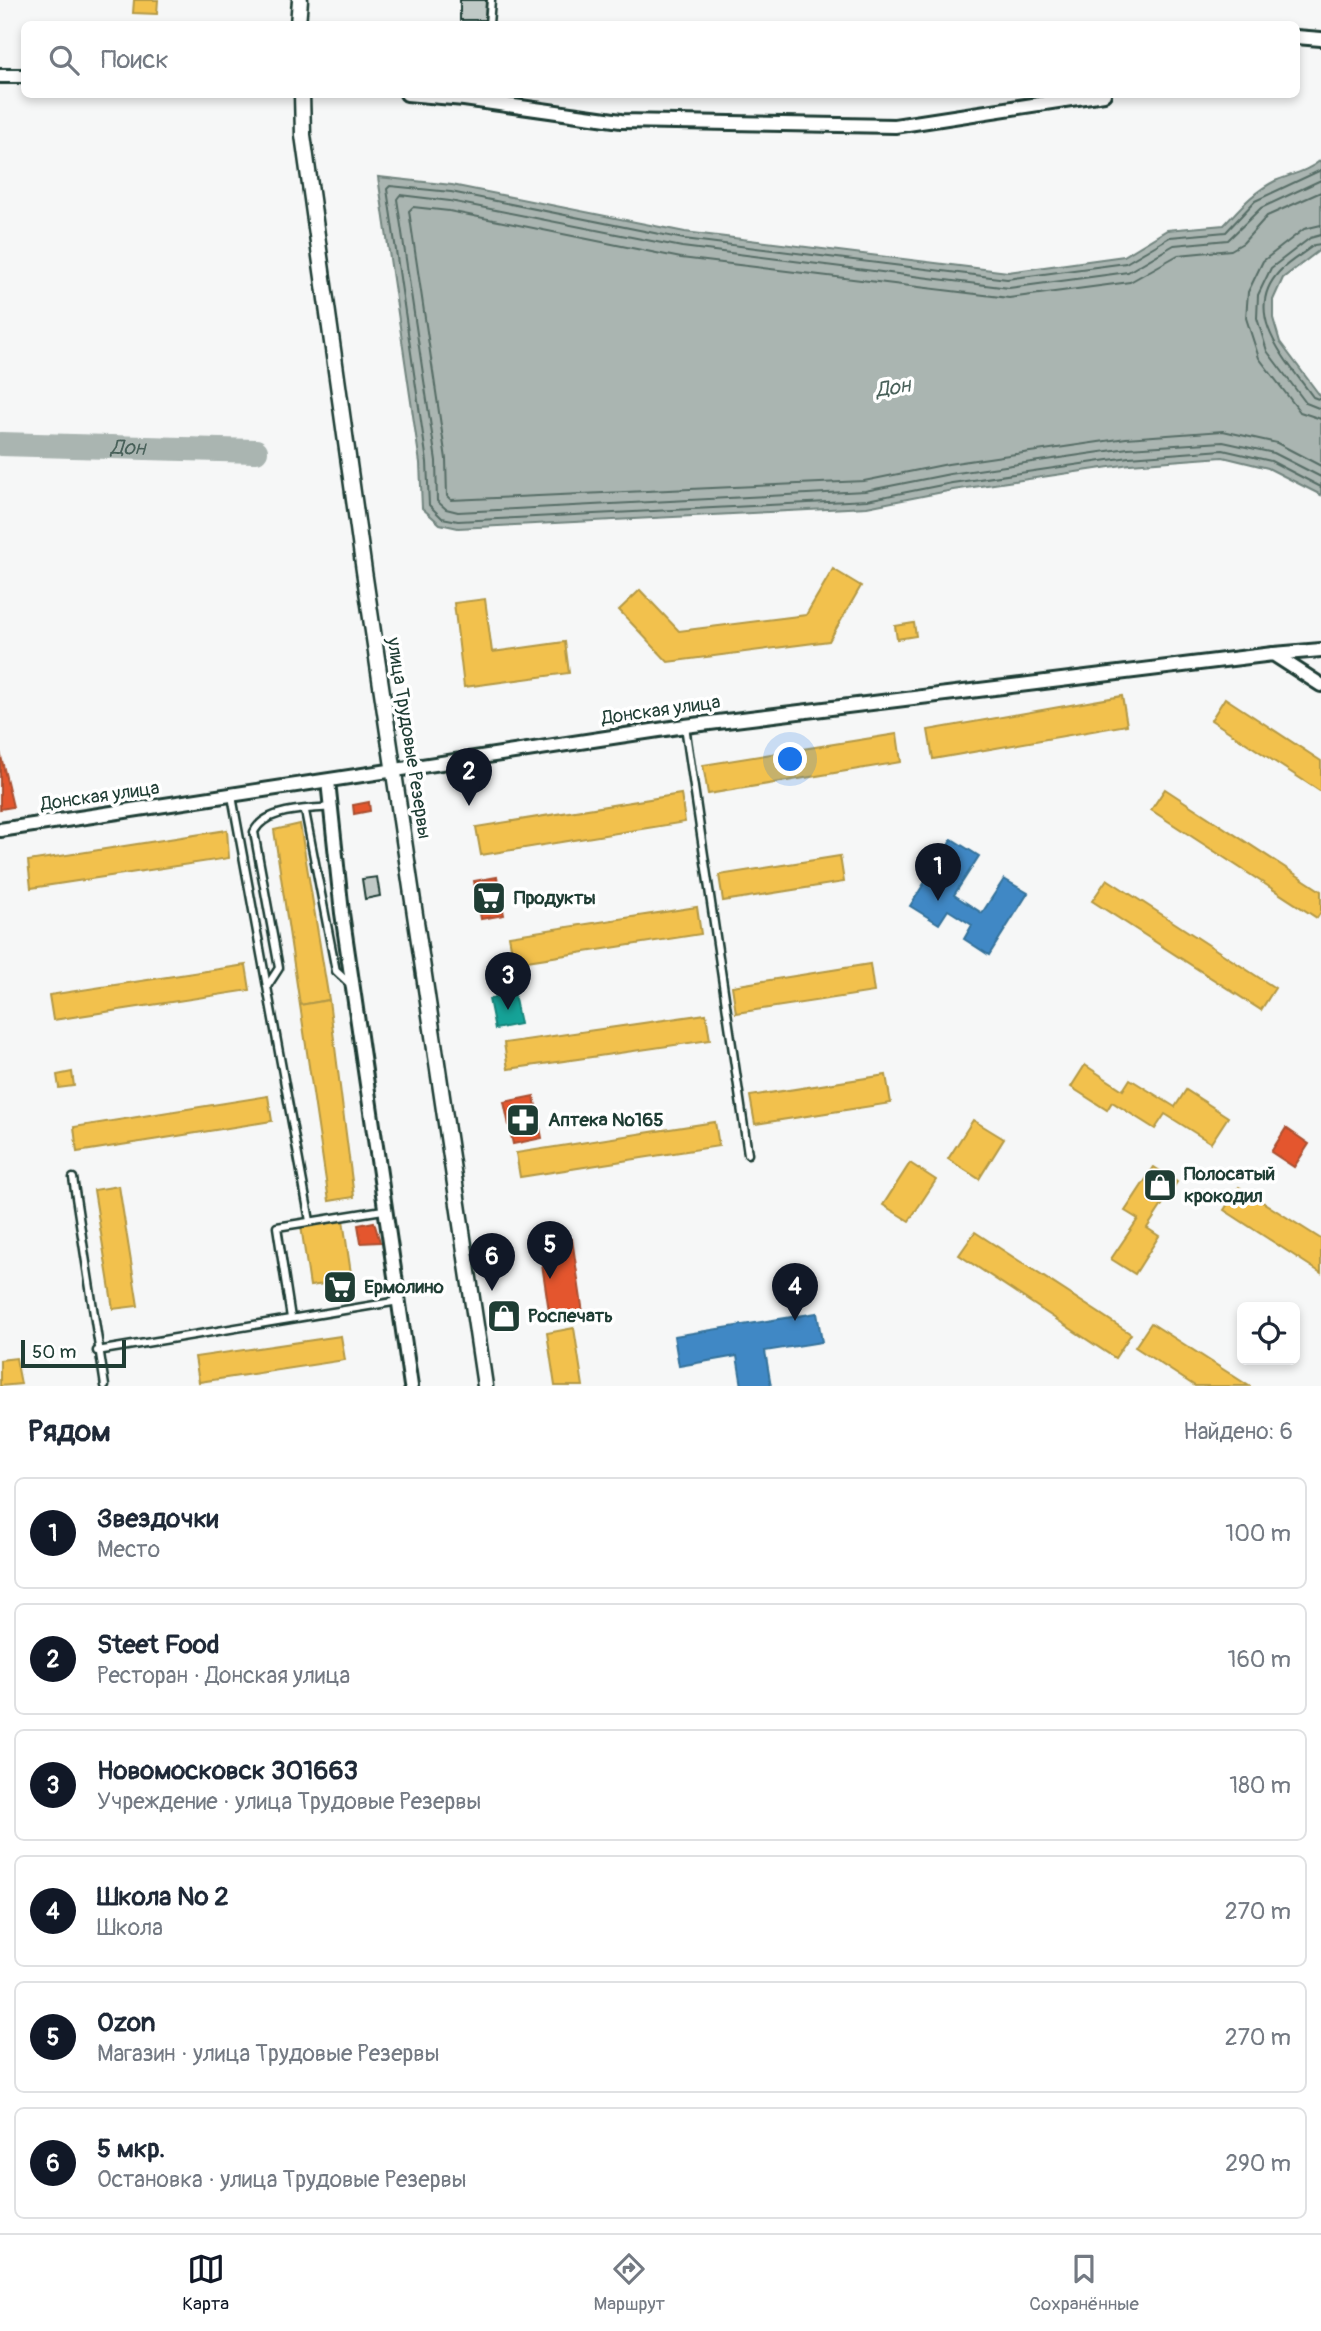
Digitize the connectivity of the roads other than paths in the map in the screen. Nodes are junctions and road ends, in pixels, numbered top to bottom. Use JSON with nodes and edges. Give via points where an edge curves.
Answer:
{"nodes":[{"id":1,"x":300,"y":0,"type":"edge"},
{"id":2,"x":491,"y":0,"type":"edge"},
{"id":3,"x":298,"y":21,"type":"edge"},
{"id":4,"x":489,"y":21,"type":"edge"},
{"id":5,"x":1300,"y":37,"type":"edge"},
{"id":6,"x":1321,"y":39,"type":"edge"},
{"id":7,"x":0,"y":76,"type":"edge"},
{"id":8,"x":21,"y":76,"type":"edge"},
{"id":9,"x":302,"y":98,"type":"edge"},
{"id":10,"x":472,"y":98,"type":"edge"},
{"id":11,"x":1078,"y":98,"type":"edge"},
{"id":12,"x":1321,"y":650,"type":"edge"},
{"id":13,"x":1273,"y":654,"type":"junction"},
{"id":14,"x":1321,"y":685,"type":"edge"},
{"id":15,"x":685,"y":726,"type":"junction"},
{"id":16,"x":394,"y":768,"type":"junction"},
{"id":17,"x":328,"y":781,"type":"junction"},
{"id":18,"x":232,"y":796,"type":"junction"},
{"id":19,"x":330,"y":807,"type":"junction"},
{"id":20,"x":305,"y":811,"type":"junction"},
{"id":21,"x":0,"y":830,"type":"edge"},
{"id":22,"x":268,"y":986,"type":"junction"},
{"id":23,"x":352,"y":986,"type":"junction"},
{"id":24,"x":748,"y":1154,"type":"dead end"},
{"id":25,"x":73,"y":1178,"type":"dead end"},
{"id":26,"x":383,"y":1210,"type":"junction"},
{"id":27,"x":310,"y":1221,"type":"junction"},
{"id":28,"x":401,"y":1300,"type":"junction"},
{"id":29,"x":290,"y":1318,"type":"junction"},
{"id":30,"x":97,"y":1351,"type":"junction"},
{"id":31,"x":105,"y":1386,"type":"edge"},
{"id":32,"x":411,"y":1386,"type":"edge"},
{"id":33,"x":485,"y":1386,"type":"edge"}],
"edges":[{"from":1,"to":3,"type":"street"},
{"from":2,"to":4,"type":"lane"},
{"from":5,"to":6,"type":"street"},
{"from":7,"to":8,"type":"street"},
{"from":9,"to":16,"type":"street","name":"улица Трудовые Резервы","via":[[309,176]]},
{"from":10,"to":11,"type":"street","via":[[621,121],[895,126]]},
{"from":12,"to":13,"type":"street","name":"Донская улица"},
{"from":13,"to":14,"type":"street"},
{"from":13,"to":15,"type":"street","name":"Донская улица"},
{"from":15,"to":16,"type":"street","name":"Донская улица"},
{"from":15,"to":24,"type":"lane"},
{"from":16,"to":17,"type":"street","name":"Донская улица"},
{"from":16,"to":33,"type":"street","name":"улица Трудовые Резервы"},
{"from":17,"to":18,"type":"street","name":"Донская улица"},
{"from":17,"to":19,"type":"street"},
{"from":18,"to":21,"type":"street","name":"Донская улица"},
{"from":18,"to":22,"type":"lane"},
{"from":19,"to":20,"type":"lane"},
{"from":19,"to":23,"type":"street"},
{"from":20,"to":22,"type":"lane","via":[[272,816],[261,821],[254,832],[279,968]]},
{"from":20,"to":23,"type":"lane","via":[[336,971]]},
{"from":22,"to":27,"type":"lane"},
{"from":23,"to":26,"type":"street"},
{"from":25,"to":30,"type":"lane"},
{"from":26,"to":27,"type":"lane"},
{"from":26,"to":28,"type":"street"},
{"from":27,"to":29,"type":"lane","via":[[277,1227]]},
{"from":28,"to":29,"type":"lane"},
{"from":28,"to":32,"type":"street"},
{"from":29,"to":30,"type":"lane"},
{"from":30,"to":31,"type":"lane"}]}
